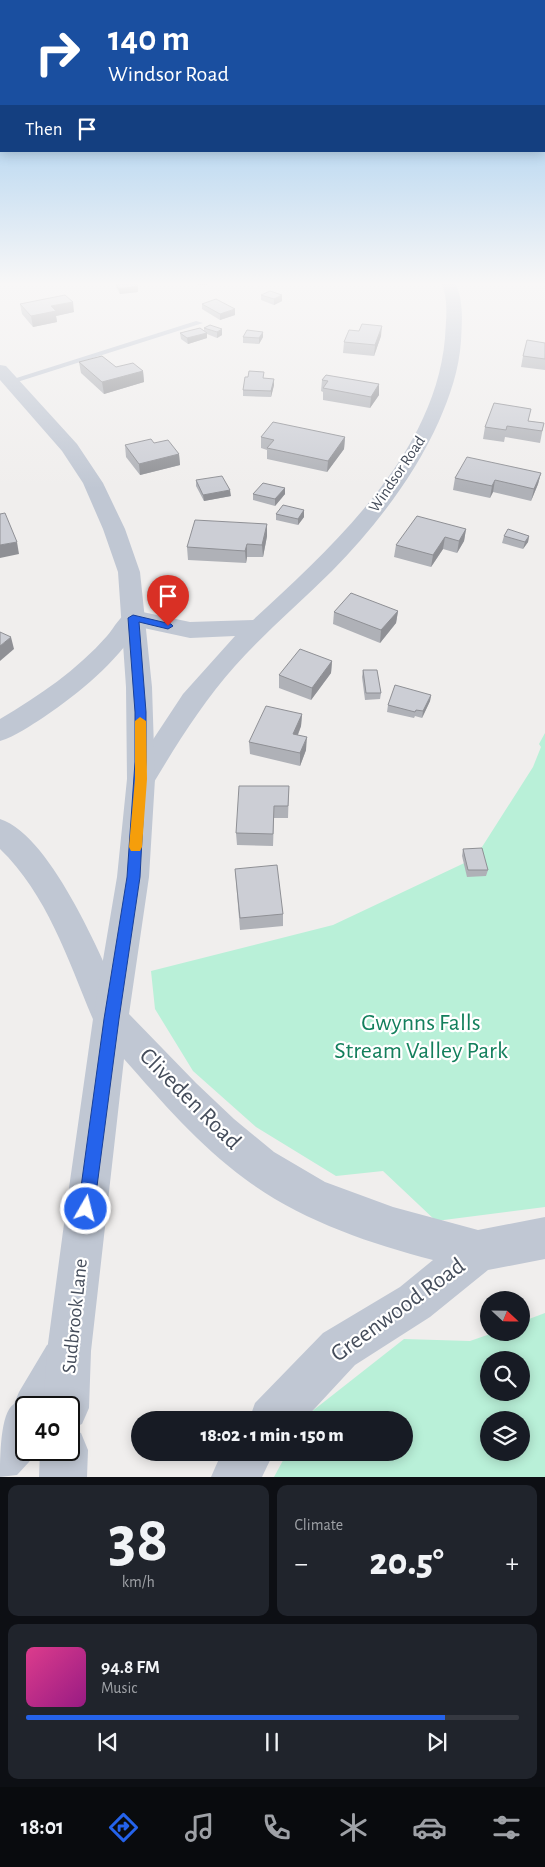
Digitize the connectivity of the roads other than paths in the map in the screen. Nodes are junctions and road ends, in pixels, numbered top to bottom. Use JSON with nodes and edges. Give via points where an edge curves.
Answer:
{"nodes":[{"id":1,"x":95,"y":351,"type":"edge"},
{"id":2,"x":452,"y":351,"type":"edge"},
{"id":3,"x":5,"y":375,"type":"edge"},
{"id":4,"x":133,"y":618,"type":"junction"},
{"id":5,"x":259,"y":626,"type":"junction"},
{"id":6,"x":0,"y":731,"type":"edge"},
{"id":7,"x":141,"y":779,"type":"junction"},
{"id":8,"x":0,"y":831,"type":"edge"},
{"id":9,"x":111,"y":1019,"type":"junction"},
{"id":10,"x":545,"y":1238,"type":"edge"},
{"id":11,"x":478,"y":1251,"type":"junction"},
{"id":12,"x":69,"y":1351,"type":"junction"},
{"id":13,"x":42,"y":1396,"type":"edge"},
{"id":14,"x":67,"y":1396,"type":"edge"},
{"id":15,"x":280,"y":1411,"type":"edge"},
{"id":16,"x":15,"y":1440,"type":"edge"},
{"id":17,"x":0,"y":1458,"type":"edge"},
{"id":18,"x":64,"y":1461,"type":"edge"},
{"id":19,"x":244,"y":1461,"type":"edge"},
{"id":20,"x":63,"y":1477,"type":"edge"},
{"id":21,"x":234,"y":1477,"type":"edge"}],
"edges":[{"from":1,"to":3,"type":"lane"},
{"from":2,"to":5,"type":"street","name":"Windsor Road","via":[[441,396],[429,426],[412,457],[372,514],[338,552]]},
{"from":3,"to":4,"type":"street","name":"Sudbrook Lane","via":[[70,448],[93,483],[129,572]]},
{"from":4,"to":5,"type":"street","via":[[190,630]]},
{"from":4,"to":6,"type":"street","via":[[93,666],[31,714]]},
{"from":4,"to":7,"type":"street","name":"Sudbrook Lane"},
{"from":5,"to":7,"type":"street","name":"Windsor Road","via":[[212,676],[178,719]]},
{"from":7,"to":9,"type":"street","name":"Sudbrook Lane","via":[[134,877]]},
{"from":8,"to":9,"type":"street","name":"Cliveden Road","via":[[16,844],[43,878]]},
{"from":9,"to":11,"type":"street","name":"Cliveden Road","via":[[206,1120],[260,1166],[318,1200],[395,1230]]},
{"from":9,"to":12,"type":"street","name":"Sudbrook Lane"},
{"from":10,"to":11,"type":"street","name":"Greenwood Road"},
{"from":11,"to":15,"type":"street","name":"Greenwood Road","via":[[415,1302],[338,1349]]},
{"from":12,"to":13,"type":"street"},
{"from":12,"to":14,"type":"street","name":"Sudbrook Lane"},
{"from":16,"to":17,"type":"street"},
{"from":18,"to":20,"type":"street"},
{"from":19,"to":21,"type":"street"}]}
